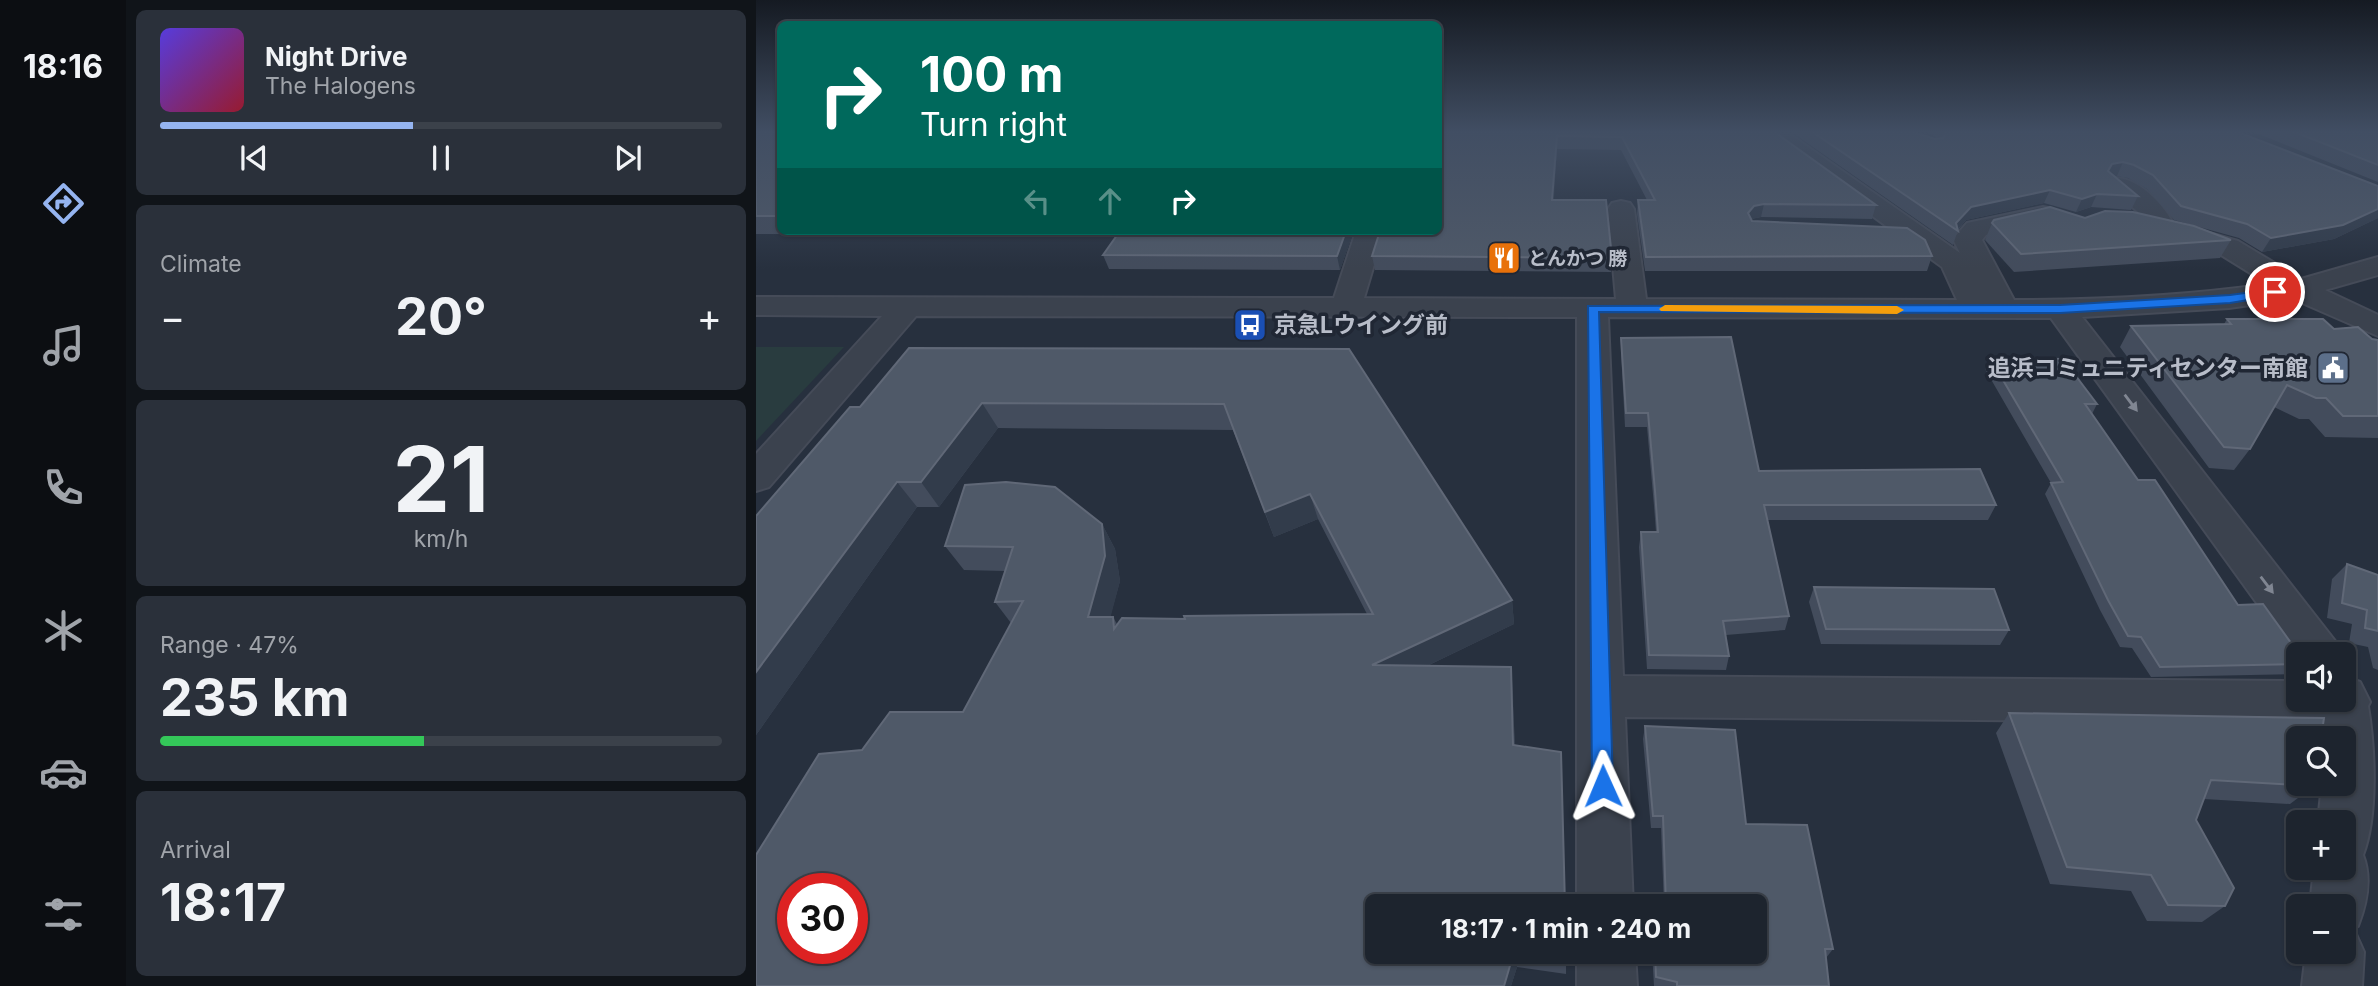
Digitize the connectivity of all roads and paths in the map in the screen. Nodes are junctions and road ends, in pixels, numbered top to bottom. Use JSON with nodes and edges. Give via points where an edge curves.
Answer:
{"nodes":[{"id":1,"x":1834,"y":177,"type":"edge"},
{"id":2,"x":2117,"y":184,"type":"edge"},
{"id":3,"x":1621,"y":209,"type":"dead end"},
{"id":4,"x":2125,"y":219,"type":"edge"},
{"id":5,"x":2067,"y":222,"type":"edge"},
{"id":6,"x":2161,"y":226,"type":"junction"},
{"id":7,"x":1869,"y":230,"type":"edge"},
{"id":8,"x":1909,"y":230,"type":"junction"},
{"id":9,"x":1369,"y":235,"type":"edge"},
{"id":10,"x":2378,"y":266,"type":"edge"},
{"id":11,"x":2297,"y":289,"type":"junction"},
{"id":12,"x":756,"y":306,"type":"edge"},
{"id":13,"x":907,"y":307,"type":"junction"},
{"id":14,"x":1346,"y":308,"type":"junction"},
{"id":15,"x":1612,"y":309,"type":"junction"},
{"id":16,"x":2060,"y":309,"type":"junction"},
{"id":17,"x":1991,"y":310,"type":"junction"},
{"id":18,"x":2374,"y":326,"type":"edge"},
{"id":19,"x":756,"y":478,"type":"edge"},
{"id":20,"x":2310,"y":642,"type":"edge"},
{"id":21,"x":1600,"y":696,"type":"junction"},
{"id":22,"x":2286,"y":699,"type":"edge"},
{"id":23,"x":2346,"y":712,"type":"edge"},
{"id":24,"x":2345,"y":810,"type":"edge"},
{"id":25,"x":1605,"y":894,"type":"edge"},
{"id":26,"x":1606,"y":964,"type":"edge"},
{"id":27,"x":2334,"y":964,"type":"edge"},
{"id":28,"x":1607,"y":986,"type":"edge"},
{"id":29,"x":2332,"y":986,"type":"edge"}],
"edges":[{"from":1,"to":8,"type":"street"},
{"from":2,"to":6,"type":"street","via":[[2153,211]]},
{"from":3,"to":15,"type":"street"},
{"from":4,"to":6,"type":"street"},
{"from":5,"to":17,"type":"street","via":[[2045,214],[1977,229],[1967,239]]},
{"from":6,"to":11,"type":"street","via":[[2228,247]]},
{"from":7,"to":8,"type":"street"},
{"from":8,"to":17,"type":"street","via":[[1954,262]]},
{"from":9,"to":14,"type":"street"},
{"from":10,"to":11,"type":"street"},
{"from":11,"to":16,"type":"street","via":[[2230,299]]},
{"from":11,"to":18,"type":"street"},
{"from":12,"to":13,"type":"street"},
{"from":13,"to":14,"type":"street"},
{"from":13,"to":19,"type":"street"},
{"from":14,"to":15,"type":"street"},
{"from":15,"to":17,"type":"street"},
{"from":15,"to":21,"type":"street"},
{"from":16,"to":17,"type":"street"},
{"from":16,"to":20,"type":"street","one_way":true},
{"from":21,"to":22,"type":"street"},
{"from":21,"to":25,"type":"street"},
{"from":23,"to":24,"type":"street","via":[[2350,747]]},
{"from":26,"to":28,"type":"street"},
{"from":27,"to":29,"type":"street"}]}
